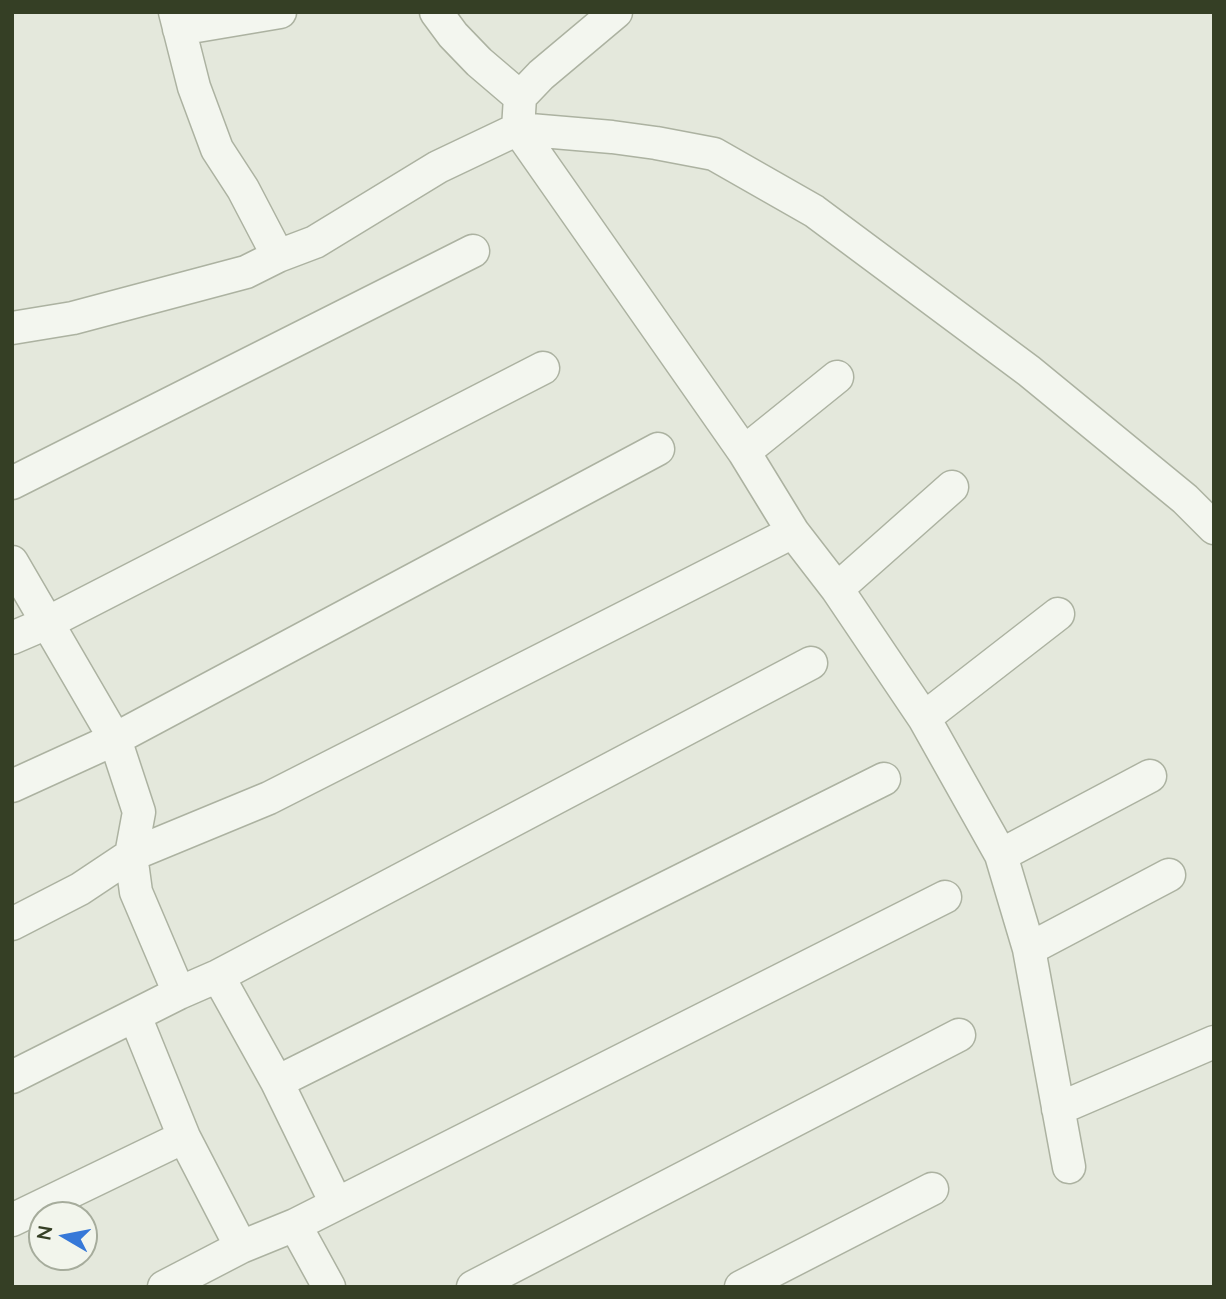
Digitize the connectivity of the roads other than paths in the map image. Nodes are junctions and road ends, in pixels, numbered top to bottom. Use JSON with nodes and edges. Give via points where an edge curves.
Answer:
{"nodes":[{"id":1,"x":280,"y":12,"type":"edge"},
{"id":2,"x":436,"y":12,"type":"edge"},
{"id":3,"x":616,"y":12,"type":"edge"},
{"id":4,"x":177,"y":21,"type":"edge"},
{"id":5,"x":520,"y":97,"type":"junction"},
{"id":6,"x":518,"y":129,"type":"junction"},
{"id":7,"x":473,"y":251,"type":"dead end"},
{"id":8,"x":278,"y":256,"type":"junction"},
{"id":9,"x":12,"y":328,"type":"edge"},
{"id":10,"x":543,"y":368,"type":"dead end"},
{"id":11,"x":836,"y":377,"type":"dead end"},
{"id":12,"x":658,"y":449,"type":"dead end"},
{"id":13,"x":744,"y":452,"type":"junction"},
{"id":14,"x":12,"y":483,"type":"edge"},
{"id":15,"x":953,"y":487,"type":"dead end"},
{"id":16,"x":1214,"y":528,"type":"edge"},
{"id":17,"x":793,"y":532,"type":"junction"},
{"id":18,"x":12,"y":562,"type":"edge"},
{"id":19,"x":837,"y":589,"type":"junction"},
{"id":20,"x":1058,"y":614,"type":"dead end"},
{"id":21,"x":47,"y":624,"type":"junction"},
{"id":22,"x":12,"y":638,"type":"edge"},
{"id":23,"x":811,"y":663,"type":"dead end"},
{"id":24,"x":924,"y":718,"type":"junction"},
{"id":25,"x":115,"y":739,"type":"junction"},
{"id":26,"x":1150,"y":776,"type":"dead end"},
{"id":27,"x":884,"y":779,"type":"dead end"},
{"id":28,"x":12,"y":786,"type":"edge"},
{"id":29,"x":131,"y":855,"type":"junction"},
{"id":30,"x":1001,"y":855,"type":"junction"},
{"id":31,"x":1169,"y":875,"type":"dead end"},
{"id":32,"x":945,"y":897,"type":"dead end"},
{"id":33,"x":12,"y":924,"type":"edge"},
{"id":34,"x":1029,"y":949,"type":"junction"},
{"id":35,"x":218,"y":976,"type":"junction"},
{"id":36,"x":179,"y":993,"type":"junction"},
{"id":37,"x":135,"y":1016,"type":"junction"},
{"id":38,"x":959,"y":1035,"type":"dead end"},
{"id":39,"x":1214,"y":1042,"type":"edge"},
{"id":40,"x":12,"y":1077,"type":"edge"},
{"id":41,"x":277,"y":1082,"type":"junction"},
{"id":42,"x":1058,"y":1109,"type":"junction"},
{"id":43,"x":184,"y":1137,"type":"junction"},
{"id":44,"x":1069,"y":1167,"type":"dead end"},
{"id":45,"x":932,"y":1189,"type":"dead end"},
{"id":46,"x":336,"y":1203,"type":"junction"},
{"id":47,"x":12,"y":1220,"type":"edge"},
{"id":48,"x":295,"y":1225,"type":"junction"},
{"id":49,"x":241,"y":1247,"type":"junction"},
{"id":50,"x":164,"y":1287,"type":"edge"},
{"id":51,"x":329,"y":1287,"type":"edge"},
{"id":52,"x":473,"y":1287,"type":"edge"},
{"id":53,"x":741,"y":1287,"type":"edge"}],
"edges":[{"from":1,"to":4,"type":"street"},
{"from":2,"to":5,"type":"street","via":[[479,62]]},
{"from":3,"to":5,"type":"street"},
{"from":4,"to":8,"type":"street","via":[[217,149]]},
{"from":5,"to":6,"type":"street"},
{"from":6,"to":8,"type":"street","via":[[438,167],[315,242]]},
{"from":6,"to":13,"type":"street"},
{"from":6,"to":16,"type":"street","via":[[612,137],[714,154],[814,211],[1029,371]]},
{"from":7,"to":14,"type":"street"},
{"from":8,"to":9,"type":"street","via":[[235,275],[73,318]]},
{"from":10,"to":21,"type":"street"},
{"from":11,"to":13,"type":"street"},
{"from":12,"to":25,"type":"street"},
{"from":13,"to":17,"type":"street"},
{"from":15,"to":19,"type":"street"},
{"from":17,"to":19,"type":"street"},
{"from":17,"to":29,"type":"street","via":[[269,798]]},
{"from":18,"to":21,"type":"street"},
{"from":19,"to":24,"type":"street"},
{"from":20,"to":24,"type":"street"},
{"from":21,"to":22,"type":"street"},
{"from":21,"to":25,"type":"street"},
{"from":23,"to":35,"type":"street"},
{"from":24,"to":30,"type":"street"},
{"from":25,"to":28,"type":"street"},
{"from":25,"to":29,"type":"street","via":[[139,812]]},
{"from":26,"to":30,"type":"street"},
{"from":27,"to":41,"type":"street"},
{"from":29,"to":33,"type":"street","via":[[80,890]]},
{"from":29,"to":36,"type":"street","via":[[136,892]]},
{"from":30,"to":34,"type":"street"},
{"from":31,"to":34,"type":"street"},
{"from":32,"to":46,"type":"street"},
{"from":34,"to":42,"type":"street"},
{"from":35,"to":36,"type":"street"},
{"from":35,"to":41,"type":"street"},
{"from":36,"to":37,"type":"street"},
{"from":37,"to":40,"type":"street"},
{"from":37,"to":43,"type":"street"},
{"from":38,"to":52,"type":"street"},
{"from":39,"to":42,"type":"street"},
{"from":41,"to":46,"type":"street"},
{"from":42,"to":44,"type":"street"},
{"from":43,"to":47,"type":"street"},
{"from":43,"to":49,"type":"street"},
{"from":45,"to":53,"type":"street"},
{"from":46,"to":48,"type":"street"},
{"from":48,"to":49,"type":"street"},
{"from":48,"to":51,"type":"street"},
{"from":49,"to":50,"type":"street"}]}
